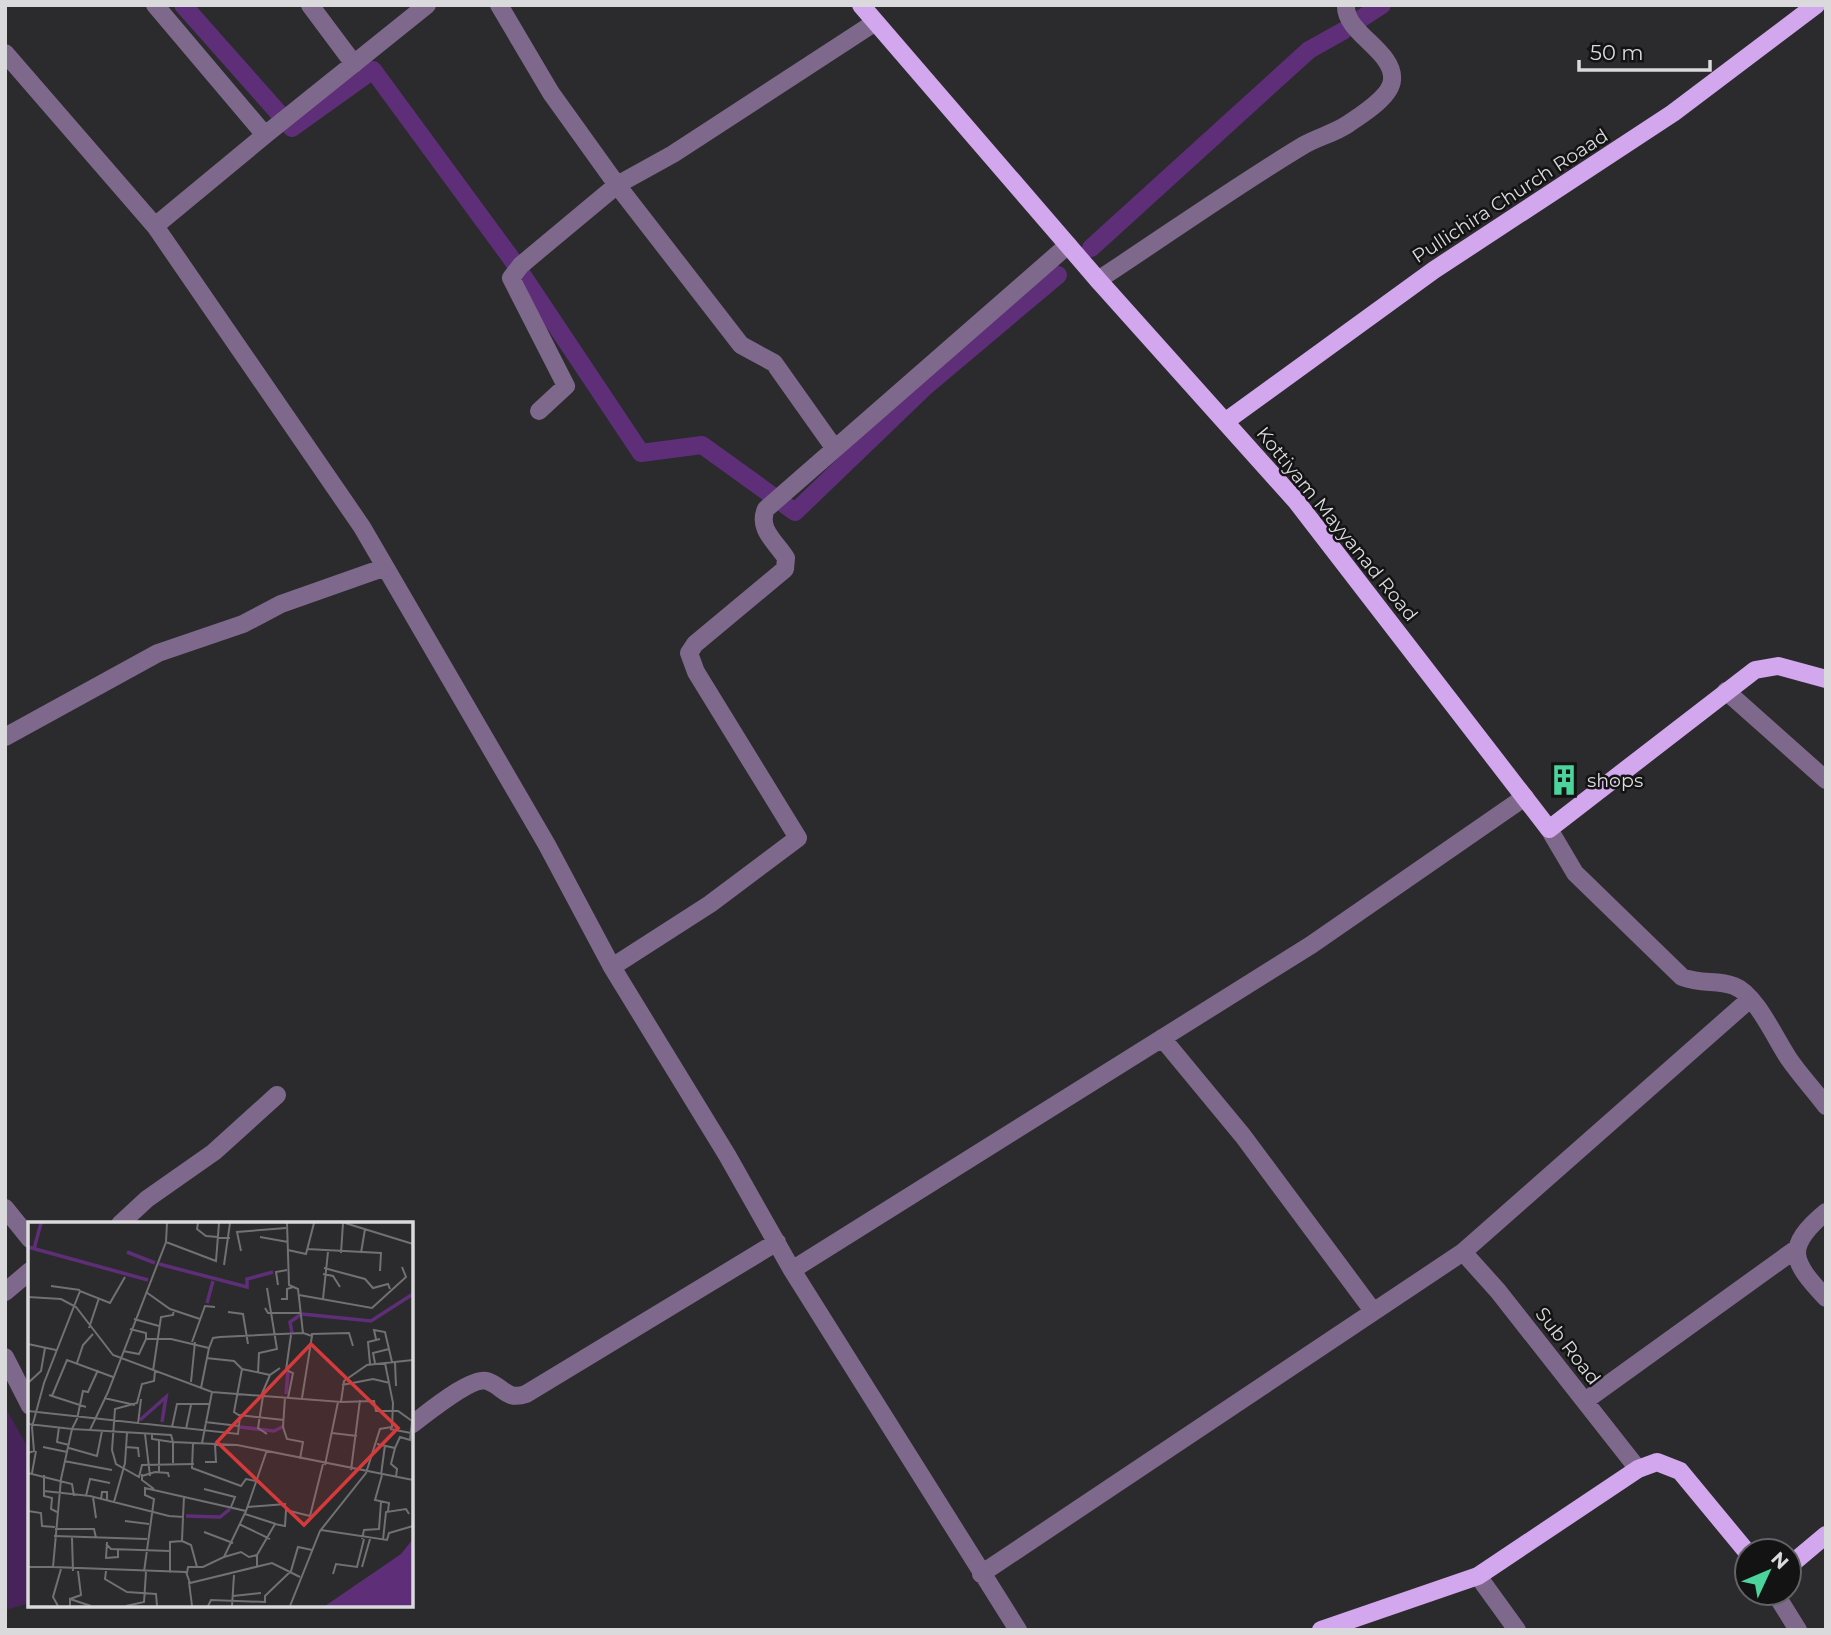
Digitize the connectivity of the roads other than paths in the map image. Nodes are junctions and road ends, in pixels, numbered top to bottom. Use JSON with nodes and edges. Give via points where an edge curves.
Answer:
{"nodes":[{"id":1,"x":155,"y":5,"type":"edge"},
{"id":2,"x":310,"y":5,"type":"edge"},
{"id":3,"x":427,"y":5,"type":"edge"},
{"id":4,"x":499,"y":5,"type":"edge"},
{"id":5,"x":861,"y":5,"type":"edge"},
{"id":6,"x":1346,"y":5,"type":"edge"},
{"id":7,"x":1816,"y":5,"type":"edge"},
{"id":8,"x":874,"y":23,"type":"junction"},
{"id":9,"x":5,"y":53,"type":"edge"},
{"id":10,"x":354,"y":64,"type":"junction"},
{"id":11,"x":265,"y":135,"type":"junction"},
{"id":12,"x":617,"y":185,"type":"junction"},
{"id":13,"x":155,"y":226,"type":"junction"},
{"id":14,"x":1068,"y":245,"type":"junction"},
{"id":15,"x":1098,"y":280,"type":"junction"},
{"id":16,"x":539,"y":411,"type":"dead end"},
{"id":17,"x":1226,"y":421,"type":"junction"},
{"id":18,"x":835,"y":449,"type":"junction"},
{"id":19,"x":383,"y":568,"type":"junction"},
{"id":20,"x":1826,"y":679,"type":"edge"},
{"id":21,"x":1726,"y":691,"type":"junction"},
{"id":22,"x":5,"y":737,"type":"edge"},
{"id":23,"x":1826,"y":780,"type":"edge"},
{"id":24,"x":1525,"y":797,"type":"junction"},
{"id":25,"x":1549,"y":830,"type":"junction"},
{"id":26,"x":612,"y":967,"type":"junction"},
{"id":27,"x":1750,"y":999,"type":"junction"},
{"id":28,"x":1162,"y":1038,"type":"junction"},
{"id":29,"x":277,"y":1095,"type":"dead end"},
{"id":30,"x":1826,"y":1106,"type":"edge"},
{"id":31,"x":5,"y":1208,"type":"edge"},
{"id":32,"x":1826,"y":1212,"type":"edge"},
{"id":33,"x":122,"y":1222,"type":"edge"},
{"id":34,"x":28,"y":1237,"type":"edge"},
{"id":35,"x":777,"y":1242,"type":"junction"},
{"id":36,"x":1796,"y":1249,"type":"junction"},
{"id":37,"x":1462,"y":1251,"type":"junction"},
{"id":38,"x":792,"y":1270,"type":"junction"},
{"id":39,"x":28,"y":1273,"type":"edge"},
{"id":40,"x":5,"y":1292,"type":"edge"},
{"id":41,"x":1826,"y":1298,"type":"edge"},
{"id":42,"x":1373,"y":1311,"type":"junction"},
{"id":43,"x":5,"y":1357,"type":"edge"},
{"id":44,"x":1585,"y":1401,"type":"junction"},
{"id":45,"x":28,"y":1402,"type":"edge"},
{"id":46,"x":413,"y":1424,"type":"edge"},
{"id":47,"x":1638,"y":1469,"type":"junction"},
{"id":48,"x":1826,"y":1535,"type":"edge"},
{"id":49,"x":1735,"y":1537,"type":"edge"},
{"id":50,"x":1803,"y":1554,"type":"edge"},
{"id":51,"x":981,"y":1574,"type":"junction"},
{"id":52,"x":1478,"y":1576,"type":"junction"},
{"id":53,"x":1784,"y":1607,"type":"edge"},
{"id":54,"x":1018,"y":1630,"type":"edge"},
{"id":55,"x":1321,"y":1630,"type":"edge"},
{"id":56,"x":1517,"y":1630,"type":"edge"},
{"id":57,"x":1798,"y":1630,"type":"edge"}],
"edges":[{"from":1,"to":11,"type":"street"},
{"from":2,"to":10,"type":"street"},
{"from":3,"to":10,"type":"street"},
{"from":4,"to":12,"type":"street","via":[[551,93]]},
{"from":5,"to":8,"type":"main road","name":"Kottiyam Mayyanad Road"},
{"from":6,"to":15,"type":"street","via":[[1347,16],[1393,76],[1383,97],[1346,125],[1305,145]]},
{"from":7,"to":17,"type":"main road","name":"Pullichira Church Roaad","via":[[1673,113],[1434,270]]},
{"from":8,"to":12,"type":"street"},
{"from":8,"to":14,"type":"main road","name":"Kottiyam Mayyanad Road"},
{"from":9,"to":13,"type":"street"},
{"from":10,"to":11,"type":"street"},
{"from":11,"to":13,"type":"street"},
{"from":12,"to":16,"type":"street","via":[[525,261],[511,278],[566,386]]},
{"from":12,"to":18,"type":"street","via":[[741,345],[774,363]]},
{"from":13,"to":19,"type":"street","via":[[362,527]]},
{"from":14,"to":15,"type":"main road","name":"Kottiyam Mayyanad Road"},
{"from":14,"to":18,"type":"street"},
{"from":15,"to":17,"type":"main road","name":"Kottiyam Mayyanad Road"},
{"from":17,"to":24,"type":"main road","name":"Kottiyam Mayyanad Road","via":[[1296,501]]},
{"from":18,"to":26,"type":"street","via":[[776,499],[762,517],[764,528],[786,558],[785,569],[689,653],[696,672],[798,838],[710,904]]},
{"from":19,"to":22,"type":"street","via":[[158,653]]},
{"from":19,"to":26,"type":"street","via":[[547,845]]},
{"from":20,"to":21,"type":"main road","via":[[1778,666],[1755,670]]},
{"from":21,"to":23,"type":"street"},
{"from":21,"to":25,"type":"main road"},
{"from":24,"to":25,"type":"main road","name":"Kottiyam Mayyanad Road"},
{"from":24,"to":28,"type":"street","via":[[1311,945]]},
{"from":25,"to":27,"type":"street","via":[[1584,883],[1682,977],[1700,984],[1737,986]]},
{"from":26,"to":35,"type":"street"},
{"from":27,"to":30,"type":"street"},
{"from":27,"to":37,"type":"street"},
{"from":28,"to":38,"type":"street"},
{"from":28,"to":42,"type":"street","via":[[1243,1136]]},
{"from":29,"to":33,"type":"street","via":[[214,1152]]},
{"from":31,"to":34,"type":"street"},
{"from":32,"to":36,"type":"street","via":[[1803,1231]]},
{"from":35,"to":38,"type":"street"},
{"from":35,"to":46,"type":"street","via":[[526,1394],[516,1398],[487,1381],[473,1381]]},
{"from":36,"to":41,"type":"street","via":[[1797,1261]]},
{"from":36,"to":44,"type":"street"},
{"from":37,"to":42,"type":"street"},
{"from":37,"to":44,"type":"street","name":"Sub Road"},
{"from":38,"to":51,"type":"street"},
{"from":39,"to":40,"type":"street"},
{"from":42,"to":51,"type":"street"},
{"from":43,"to":45,"type":"street"},
{"from":44,"to":47,"type":"street","name":"Sub Road"},
{"from":47,"to":49,"type":"main road","via":[[1657,1462],[1680,1471]]},
{"from":47,"to":52,"type":"main road"},
{"from":48,"to":50,"type":"main road"},
{"from":51,"to":54,"type":"street"},
{"from":52,"to":55,"type":"main road"},
{"from":52,"to":56,"type":"street"},
{"from":53,"to":57,"type":"street"}]}
